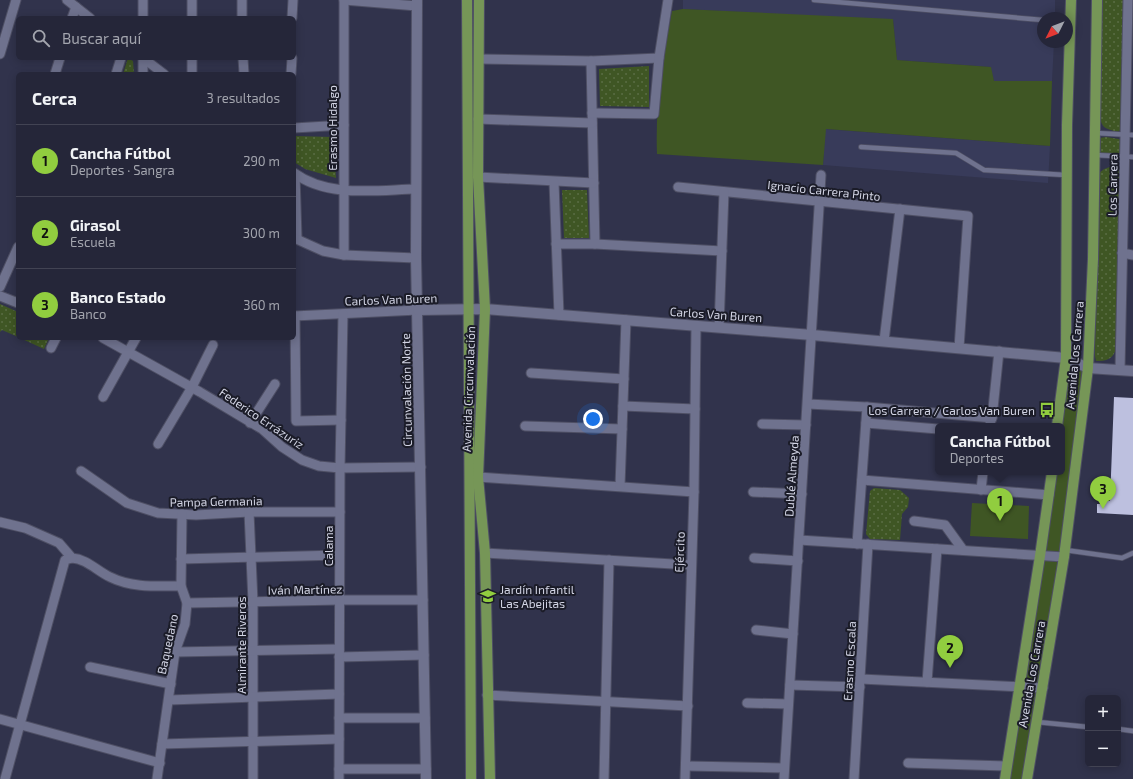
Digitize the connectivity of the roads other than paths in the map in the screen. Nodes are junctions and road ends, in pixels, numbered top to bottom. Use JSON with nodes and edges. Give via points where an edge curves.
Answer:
{"nodes":[{"id":1,"x":16,"y":0,"type":"edge"},
{"id":2,"x":67,"y":0,"type":"edge"},
{"id":3,"x":143,"y":0,"type":"edge"},
{"id":4,"x":192,"y":0,"type":"edge"},
{"id":5,"x":242,"y":0,"type":"edge"},
{"id":6,"x":293,"y":0,"type":"edge"},
{"id":7,"x":344,"y":0,"type":"edge"},
{"id":8,"x":467,"y":0,"type":"edge"},
{"id":9,"x":479,"y":0,"type":"edge"},
{"id":10,"x":668,"y":0,"type":"edge"},
{"id":11,"x":814,"y":0,"type":"edge"},
{"id":12,"x":1071,"y":0,"type":"edge"},
{"id":13,"x":1097,"y":0,"type":"edge"},
{"id":14,"x":1128,"y":0,"type":"edge"},
{"id":15,"x":417,"y":3,"type":"edge"},
{"id":16,"x":76,"y":7,"type":"junction"},
{"id":17,"x":1069,"y":12,"type":"edge"},
{"id":18,"x":73,"y":16,"type":"edge"},
{"id":19,"x":87,"y":16,"type":"edge"},
{"id":20,"x":143,"y":16,"type":"edge"},
{"id":21,"x":192,"y":16,"type":"edge"},
{"id":22,"x":242,"y":16,"type":"edge"},
{"id":23,"x":292,"y":16,"type":"edge"},
{"id":24,"x":1037,"y":19,"type":"edge"},
{"id":25,"x":1068,"y":48,"type":"edge"},
{"id":26,"x":0,"y":54,"type":"edge"},
{"id":27,"x":659,"y":58,"type":"junction"},
{"id":28,"x":479,"y":59,"type":"junction"},
{"id":29,"x":59,"y":60,"type":"edge"},
{"id":30,"x":120,"y":60,"type":"edge"},
{"id":31,"x":143,"y":60,"type":"edge"},
{"id":32,"x":146,"y":60,"type":"edge"},
{"id":33,"x":192,"y":60,"type":"edge"},
{"id":34,"x":244,"y":60,"type":"edge"},
{"id":35,"x":292,"y":60,"type":"edge"},
{"id":36,"x":591,"y":61,"type":"junction"},
{"id":37,"x":56,"y":72,"type":"edge"},
{"id":38,"x":117,"y":72,"type":"edge"},
{"id":39,"x":143,"y":72,"type":"edge"},
{"id":40,"x":161,"y":72,"type":"edge"},
{"id":41,"x":192,"y":72,"type":"edge"},
{"id":42,"x":244,"y":72,"type":"edge"},
{"id":43,"x":291,"y":72,"type":"edge"},
{"id":44,"x":592,"y":113,"type":"junction"},
{"id":45,"x":478,"y":119,"type":"junction"},
{"id":46,"x":592,"y":123,"type":"junction"},
{"id":47,"x":344,"y":125,"type":"junction"},
{"id":48,"x":296,"y":128,"type":"edge"},
{"id":49,"x":1096,"y":133,"type":"junction"},
{"id":50,"x":1129,"y":135,"type":"edge"},
{"id":51,"x":861,"y":147,"type":"dead end"},
{"id":52,"x":1095,"y":155,"type":"junction"},
{"id":53,"x":1129,"y":156,"type":"edge"},
{"id":54,"x":296,"y":174,"type":"edge"},
{"id":55,"x":821,"y":175,"type":"dead end"},
{"id":56,"x":1066,"y":175,"type":"junction"},
{"id":57,"x":478,"y":178,"type":"junction"},
{"id":58,"x":554,"y":182,"type":"junction"},
{"id":59,"x":594,"y":183,"type":"junction"},
{"id":60,"x":678,"y":187,"type":"dead end"},
{"id":61,"x":416,"y":189,"type":"junction"},
{"id":62,"x":344,"y":190,"type":"junction"},
{"id":63,"x":724,"y":192,"type":"junction"},
{"id":64,"x":819,"y":201,"type":"junction"},
{"id":65,"x":900,"y":209,"type":"junction"},
{"id":66,"x":296,"y":238,"type":"edge"},
{"id":67,"x":556,"y":244,"type":"junction"},
{"id":68,"x":595,"y":244,"type":"junction"},
{"id":69,"x":16,"y":251,"type":"edge"},
{"id":70,"x":722,"y":251,"type":"junction"},
{"id":71,"x":1122,"y":254,"type":"junction"},
{"id":72,"x":344,"y":255,"type":"junction"},
{"id":73,"x":1133,"y":255,"type":"edge"},
{"id":74,"x":416,"y":258,"type":"junction"},
{"id":75,"x":0,"y":287,"type":"edge"},
{"id":76,"x":0,"y":296,"type":"edge"},
{"id":77,"x":16,"y":302,"type":"edge"},
{"id":78,"x":485,"y":309,"type":"junction"},
{"id":79,"x":418,"y":310,"type":"junction"},
{"id":80,"x":468,"y":310,"type":"junction"},
{"id":81,"x":343,"y":314,"type":"junction"},
{"id":82,"x":560,"y":315,"type":"junction"},
{"id":83,"x":296,"y":316,"type":"edge"},
{"id":84,"x":626,"y":320,"type":"junction"},
{"id":85,"x":696,"y":326,"type":"junction"},
{"id":86,"x":719,"y":327,"type":"junction"},
{"id":87,"x":812,"y":335,"type":"junction"},
{"id":88,"x":55,"y":340,"type":"edge"},
{"id":89,"x":107,"y":340,"type":"edge"},
{"id":90,"x":135,"y":340,"type":"edge"},
{"id":91,"x":294,"y":340,"type":"edge"},
{"id":92,"x":884,"y":341,"type":"junction"},
{"id":93,"x":213,"y":345,"type":"dead end"},
{"id":94,"x":51,"y":348,"type":"dead end"},
{"id":95,"x":959,"y":348,"type":"junction"},
{"id":96,"x":128,"y":352,"type":"junction"},
{"id":97,"x":999,"y":352,"type":"junction"},
{"id":98,"x":1066,"y":358,"type":"junction"},
{"id":99,"x":1088,"y":368,"type":"junction"},
{"id":100,"x":1120,"y":370,"type":"junction"},
{"id":101,"x":1133,"y":371,"type":"edge"},
{"id":102,"x":531,"y":373,"type":"dead end"},
{"id":103,"x":624,"y":379,"type":"junction"},
{"id":104,"x":275,"y":384,"type":"dead end"},
{"id":105,"x":192,"y":387,"type":"junction"},
{"id":106,"x":103,"y":397,"type":"dead end"},
{"id":107,"x":808,"y":404,"type":"junction"},
{"id":108,"x":623,"y":406,"type":"junction"},
{"id":109,"x":867,"y":407,"type":"junction"},
{"id":110,"x":695,"y":409,"type":"junction"},
{"id":111,"x":341,"y":420,"type":"junction"},
{"id":112,"x":991,"y":422,"type":"edge"},
{"id":113,"x":250,"y":423,"type":"junction"},
{"id":114,"x":866,"y":423,"type":"junction"},
{"id":115,"x":1057,"y":423,"type":"edge"},
{"id":116,"x":762,"y":424,"type":"dead end"},
{"id":117,"x":806,"y":425,"type":"junction"},
{"id":118,"x":525,"y":426,"type":"dead end"},
{"id":119,"x":622,"y":429,"type":"junction"},
{"id":120,"x":935,"y":429,"type":"edge"},
{"id":121,"x":158,"y":444,"type":"dead end"},
{"id":122,"x":421,"y":466,"type":"junction"},
{"id":123,"x":340,"y":468,"type":"junction"},
{"id":124,"x":81,"y":471,"type":"dead end"},
{"id":125,"x":983,"y":475,"type":"edge"},
{"id":126,"x":1052,"y":475,"type":"edge"},
{"id":127,"x":478,"y":477,"type":"junction"},
{"id":128,"x":862,"y":480,"type":"junction"},
{"id":129,"x":620,"y":486,"type":"junction"},
{"id":130,"x":981,"y":490,"type":"junction"},
{"id":131,"x":694,"y":492,"type":"junction"},
{"id":132,"x":753,"y":492,"type":"dead end"},
{"id":133,"x":802,"y":494,"type":"junction"},
{"id":134,"x":1049,"y":495,"type":"junction"},
{"id":135,"x":249,"y":512,"type":"junction"},
{"id":136,"x":340,"y":512,"type":"junction"},
{"id":137,"x":182,"y":514,"type":"junction"},
{"id":138,"x":914,"y":521,"type":"dead end"},
{"id":139,"x":0,"y":522,"type":"edge"},
{"id":140,"x":799,"y":540,"type":"junction"},
{"id":141,"x":857,"y":544,"type":"junction"},
{"id":142,"x":868,"y":544,"type":"junction"},
{"id":143,"x":936,"y":549,"type":"junction"},
{"id":144,"x":963,"y":550,"type":"junction"},
{"id":145,"x":1133,"y":552,"type":"edge"},
{"id":146,"x":485,"y":553,"type":"junction"},
{"id":147,"x":1064,"y":553,"type":"junction"},
{"id":148,"x":340,"y":555,"type":"junction"},
{"id":149,"x":251,"y":556,"type":"junction"},
{"id":150,"x":1040,"y":556,"type":"junction"},
{"id":151,"x":72,"y":558,"type":"junction"},
{"id":152,"x":754,"y":558,"type":"dead end"},
{"id":153,"x":181,"y":559,"type":"junction"},
{"id":154,"x":608,"y":560,"type":"junction"},
{"id":155,"x":798,"y":562,"type":"junction"},
{"id":156,"x":690,"y":565,"type":"junction"},
{"id":157,"x":181,"y":586,"type":"junction"},
{"id":158,"x":339,"y":600,"type":"junction"},
{"id":159,"x":423,"y":600,"type":"junction"},
{"id":160,"x":253,"y":602,"type":"junction"},
{"id":161,"x":187,"y":603,"type":"junction"},
{"id":162,"x":756,"y":630,"type":"dead end"},
{"id":163,"x":793,"y":634,"type":"junction"},
{"id":164,"x":253,"y":651,"type":"junction"},
{"id":165,"x":175,"y":652,"type":"junction"},
{"id":166,"x":339,"y":653,"type":"junction"},
{"id":167,"x":424,"y":655,"type":"junction"},
{"id":168,"x":90,"y":667,"type":"dead end"},
{"id":169,"x":927,"y":682,"type":"junction"},
{"id":170,"x":860,"y":683,"type":"junction"},
{"id":171,"x":171,"y":684,"type":"junction"},
{"id":172,"x":790,"y":685,"type":"junction"},
{"id":173,"x":1018,"y":686,"type":"junction"},
{"id":174,"x":1043,"y":688,"type":"junction"},
{"id":175,"x":339,"y":694,"type":"junction"},
{"id":176,"x":487,"y":695,"type":"junction"},
{"id":177,"x":253,"y":696,"type":"junction"},
{"id":178,"x":169,"y":700,"type":"junction"},
{"id":179,"x":605,"y":702,"type":"junction"},
{"id":180,"x":747,"y":703,"type":"dead end"},
{"id":181,"x":788,"y":704,"type":"junction"},
{"id":182,"x":688,"y":706,"type":"junction"},
{"id":183,"x":339,"y":718,"type":"junction"},
{"id":184,"x":425,"y":718,"type":"junction"},
{"id":185,"x":0,"y":719,"type":"edge"},
{"id":186,"x":1037,"y":722,"type":"junction"},
{"id":187,"x":20,"y":724,"type":"junction"},
{"id":188,"x":1085,"y":727,"type":"edge"},
{"id":189,"x":1121,"y":729,"type":"edge"},
{"id":190,"x":1133,"y":731,"type":"edge"},
{"id":191,"x":339,"y":739,"type":"junction"},
{"id":192,"x":253,"y":740,"type":"junction"},
{"id":193,"x":162,"y":744,"type":"junction"},
{"id":194,"x":160,"y":763,"type":"junction"},
{"id":195,"x":908,"y":763,"type":"dead end"},
{"id":196,"x":686,"y":766,"type":"junction"},
{"id":197,"x":1006,"y":766,"type":"junction"},
{"id":198,"x":784,"y":768,"type":"junction"},
{"id":199,"x":339,"y":769,"type":"junction"},
{"id":200,"x":426,"y":774,"type":"edge"},
{"id":201,"x":5,"y":779,"type":"edge"},
{"id":202,"x":157,"y":779,"type":"edge"},
{"id":203,"x":253,"y":779,"type":"edge"},
{"id":204,"x":339,"y":779,"type":"edge"},
{"id":205,"x":471,"y":779,"type":"edge"},
{"id":206,"x":490,"y":779,"type":"edge"},
{"id":207,"x":604,"y":779,"type":"edge"},
{"id":208,"x":686,"y":779,"type":"edge"},
{"id":209,"x":784,"y":779,"type":"edge"},
{"id":210,"x":854,"y":779,"type":"edge"},
{"id":211,"x":1005,"y":779,"type":"edge"},
{"id":212,"x":1027,"y":779,"type":"edge"}],
"edges":[{"from":1,"to":26,"type":"street"},
{"from":2,"to":16,"type":"street"},
{"from":3,"to":20,"type":"street"},
{"from":4,"to":21,"type":"street"},
{"from":5,"to":22,"type":"street"},
{"from":6,"to":23,"type":"street"},
{"from":7,"to":15,"type":"street"},
{"from":7,"to":47,"type":"street","name":"Erasmo Hidalgo"},
{"from":8,"to":80,"type":"main road","name":"Avenida Circunvalación"},
{"from":9,"to":28,"type":"main road","name":"Avenida Circunvalación"},
{"from":10,"to":27,"type":"street"},
{"from":11,"to":24,"type":"lane"},
{"from":12,"to":17,"type":"main road","name":"Avenida Los Carrera"},
{"from":13,"to":49,"type":"main road","name":"Avenida Los Carrera"},
{"from":14,"to":50,"type":"street","name":"Los Carrera"},
{"from":15,"to":61,"type":"street","name":"Circunvalación Norte"},
{"from":16,"to":18,"type":"street"},
{"from":16,"to":19,"type":"street"},
{"from":25,"to":56,"type":"main road","name":"Avenida Los Carrera"},
{"from":27,"to":36,"type":"street"},
{"from":27,"to":44,"type":"street","via":[[654,114]]},
{"from":28,"to":36,"type":"street"},
{"from":28,"to":45,"type":"main road","name":"Avenida Circunvalación"},
{"from":29,"to":37,"type":"street"},
{"from":30,"to":38,"type":"street"},
{"from":31,"to":39,"type":"street"},
{"from":32,"to":40,"type":"street"},
{"from":33,"to":41,"type":"street"},
{"from":34,"to":42,"type":"street"},
{"from":35,"to":43,"type":"street"},
{"from":36,"to":44,"type":"street"},
{"from":44,"to":46,"type":"street"},
{"from":45,"to":46,"type":"street"},
{"from":45,"to":57,"type":"main road","name":"Avenida Circunvalación"},
{"from":46,"to":59,"type":"street"},
{"from":47,"to":48,"type":"street"},
{"from":47,"to":62,"type":"street","name":"Erasmo Hidalgo"},
{"from":49,"to":50,"type":"lane"},
{"from":49,"to":52,"type":"main road","name":"Avenida Los Carrera"},
{"from":50,"to":53,"type":"street","name":"Los Carrera"},
{"from":51,"to":56,"type":"lane","via":[[956,153],[984,170]]},
{"from":52,"to":53,"type":"lane"},
{"from":52,"to":99,"type":"main road","name":"Avenida Los Carrera","via":[[1094,258]]},
{"from":53,"to":71,"type":"street","name":"Los Carrera"},
{"from":54,"to":62,"type":"street","via":[[306,182]]},
{"from":55,"to":64,"type":"street","name":"Dublé Almeyda"},
{"from":56,"to":98,"type":"main road","name":"Avenida Los Carrera"},
{"from":57,"to":58,"type":"street"},
{"from":57,"to":78,"type":"main road","name":"Avenida Circunvalación"},
{"from":58,"to":59,"type":"street"},
{"from":58,"to":67,"type":"street"},
{"from":59,"to":68,"type":"street"},
{"from":60,"to":63,"type":"street","name":"Ignacio Carrera Pinto"},
{"from":61,"to":62,"type":"street"},
{"from":61,"to":74,"type":"street","name":"Circunvalación Norte"},
{"from":62,"to":72,"type":"street","name":"Erasmo Hidalgo"},
{"from":63,"to":64,"type":"street","name":"Ignacio Carrera Pinto"},
{"from":63,"to":70,"type":"street"},
{"from":64,"to":65,"type":"street","name":"Ignacio Carrera Pinto"},
{"from":64,"to":87,"type":"street","name":"Dublé Almeyda"},
{"from":65,"to":92,"type":"street"},
{"from":65,"to":95,"type":"street","name":"Ignacio Carrera Pinto","via":[[968,216]]},
{"from":66,"to":72,"type":"street","via":[[322,251]]},
{"from":67,"to":68,"type":"street"},
{"from":67,"to":82,"type":"street"},
{"from":68,"to":70,"type":"street"},
{"from":69,"to":75,"type":"street"},
{"from":70,"to":86,"type":"street"},
{"from":71,"to":73,"type":"street"},
{"from":71,"to":100,"type":"street","name":"Los Carrera"},
{"from":72,"to":74,"type":"street"},
{"from":74,"to":79,"type":"street","name":"Circunvalación Norte"},
{"from":76,"to":77,"type":"street"},
{"from":78,"to":80,"type":"street","name":"Carlos Van Buren"},
{"from":78,"to":82,"type":"street","name":"Carlos Van Buren"},
{"from":78,"to":127,"type":"main road","name":"Avenida Circunvalación"},
{"from":79,"to":80,"type":"street","name":"Carlos Van Buren"},
{"from":79,"to":81,"type":"street","name":"Carlos Van Buren"},
{"from":79,"to":122,"type":"street","name":"Circunvalación Norte"},
{"from":80,"to":205,"type":"main road","name":"Avenida Circunvalación"},
{"from":81,"to":83,"type":"street","name":"Carlos Van Buren"},
{"from":81,"to":111,"type":"street","name":"Calama"},
{"from":82,"to":84,"type":"street","name":"Carlos Van Buren"},
{"from":84,"to":85,"type":"street","name":"Carlos Van Buren"},
{"from":84,"to":103,"type":"street"},
{"from":85,"to":86,"type":"street","name":"Carlos Van Buren"},
{"from":85,"to":110,"type":"street","name":"Ejército"},
{"from":86,"to":87,"type":"street","name":"Carlos Van Buren"},
{"from":87,"to":92,"type":"street","name":"Carlos Van Buren"},
{"from":87,"to":107,"type":"street","name":"Dublé Almeyda"},
{"from":88,"to":94,"type":"street"},
{"from":89,"to":96,"type":"street","name":"Federico Errázuriz"},
{"from":90,"to":96,"type":"street"},
{"from":91,"to":111,"type":"street","via":[[296,421]]},
{"from":92,"to":95,"type":"street","name":"Carlos Van Buren"},
{"from":93,"to":105,"type":"street"},
{"from":95,"to":97,"type":"street","name":"Carlos Van Buren"},
{"from":96,"to":105,"type":"street","name":"Federico Errázuriz"},
{"from":96,"to":106,"type":"street"},
{"from":97,"to":98,"type":"street","name":"Carlos Van Buren"},
{"from":97,"to":112,"type":"street"},
{"from":98,"to":99,"type":"street","name":"Carlos Van Buren"},
{"from":98,"to":115,"type":"main road","name":"Avenida Los Carrera"},
{"from":99,"to":100,"type":"street","name":"Carlos Van Buren"},
{"from":99,"to":147,"type":"main road","name":"Avenida Los Carrera"},
{"from":100,"to":101,"type":"street","name":"Carlos Van Buren"},
{"from":102,"to":103,"type":"street"},
{"from":103,"to":108,"type":"street"},
{"from":104,"to":113,"type":"street"},
{"from":105,"to":113,"type":"street","name":"Federico Errázuriz"},
{"from":105,"to":121,"type":"street"},
{"from":107,"to":109,"type":"street"},
{"from":107,"to":117,"type":"street","name":"Dublé Almeyda"},
{"from":108,"to":110,"type":"street"},
{"from":108,"to":119,"type":"street"},
{"from":109,"to":112,"type":"street"},
{"from":109,"to":114,"type":"street"},
{"from":110,"to":131,"type":"street","name":"Ejército"},
{"from":111,"to":123,"type":"street","name":"Calama"},
{"from":113,"to":123,"type":"street","name":"Federico Errázuriz","via":[[302,460],[319,466]]},
{"from":114,"to":120,"type":"street"},
{"from":114,"to":128,"type":"street"},
{"from":116,"to":117,"type":"street"},
{"from":117,"to":133,"type":"street","name":"Dublé Almeyda"},
{"from":118,"to":119,"type":"street"},
{"from":119,"to":129,"type":"street"},
{"from":122,"to":123,"type":"street","name":"Federico Errázuriz"},
{"from":122,"to":159,"type":"street","name":"Circunvalación Norte"},
{"from":123,"to":136,"type":"street","name":"Calama"},
{"from":124,"to":137,"type":"street","name":"Pampa Germania","via":[[127,504],[158,513]]},
{"from":125,"to":130,"type":"street"},
{"from":126,"to":134,"type":"main road","name":"Avenida Los Carrera"},
{"from":127,"to":129,"type":"street"},
{"from":127,"to":146,"type":"main road","name":"Avenida Circunvalación"},
{"from":128,"to":130,"type":"street"},
{"from":128,"to":141,"type":"street"},
{"from":129,"to":131,"type":"street"},
{"from":130,"to":134,"type":"street"},
{"from":131,"to":156,"type":"street","name":"Ejército"},
{"from":132,"to":133,"type":"street"},
{"from":133,"to":140,"type":"street","name":"Dublé Almeyda"},
{"from":134,"to":150,"type":"main road","name":"Avenida Los Carrera"},
{"from":135,"to":136,"type":"street","name":"Pampa Germania"},
{"from":135,"to":137,"type":"street","name":"Pampa Germania"},
{"from":135,"to":149,"type":"street","name":"Almirante Riveros"},
{"from":136,"to":148,"type":"street","name":"Calama"},
{"from":137,"to":153,"type":"street","name":"Baquedano"},
{"from":138,"to":144,"type":"street","via":[[945,525]]},
{"from":139,"to":151,"type":"street","via":[[24,528],[59,543]]},
{"from":140,"to":141,"type":"street"},
{"from":140,"to":155,"type":"street","name":"Dublé Almeyda"},
{"from":141,"to":142,"type":"street"},
{"from":142,"to":143,"type":"street"},
{"from":142,"to":170,"type":"street","name":"Erasmo Escala"},
{"from":143,"to":144,"type":"street"},
{"from":143,"to":169,"type":"street"},
{"from":144,"to":150,"type":"street"},
{"from":145,"to":147,"type":"lane","via":[[1122,558]]},
{"from":146,"to":154,"type":"street"},
{"from":146,"to":176,"type":"main road","name":"Avenida Circunvalación"},
{"from":147,"to":150,"type":"street"},
{"from":147,"to":174,"type":"main road","name":"Avenida Los Carrera"},
{"from":148,"to":149,"type":"street"},
{"from":148,"to":158,"type":"street","name":"Calama"},
{"from":149,"to":153,"type":"street"},
{"from":149,"to":160,"type":"street","name":"Almirante Riveros"},
{"from":150,"to":173,"type":"main road","name":"Avenida Los Carrera"},
{"from":151,"to":157,"type":"street","via":[[81,559],[110,578],[137,586]]},
{"from":151,"to":187,"type":"street","via":[[65,560]]},
{"from":152,"to":155,"type":"street"},
{"from":153,"to":157,"type":"street","name":"Baquedano"},
{"from":154,"to":156,"type":"street"},
{"from":154,"to":179,"type":"street"},
{"from":155,"to":163,"type":"street","name":"Dublé Almeyda"},
{"from":156,"to":182,"type":"street","name":"Ejército"},
{"from":157,"to":161,"type":"street","name":"Baquedano"},
{"from":158,"to":159,"type":"street","name":"Iván Martínez"},
{"from":158,"to":160,"type":"street","name":"Iván Martínez"},
{"from":158,"to":166,"type":"street","name":"Calama"},
{"from":159,"to":167,"type":"street","name":"Circunvalación Norte"},
{"from":160,"to":161,"type":"street","name":"Iván Martínez"},
{"from":160,"to":164,"type":"street","name":"Almirante Riveros"},
{"from":161,"to":165,"type":"street","name":"Baquedano","via":[[185,624]]},
{"from":162,"to":163,"type":"street"},
{"from":163,"to":172,"type":"street","name":"Dublé Almeyda"},
{"from":164,"to":165,"type":"street"},
{"from":164,"to":166,"type":"street"},
{"from":164,"to":177,"type":"street","name":"Almirante Riveros"},
{"from":165,"to":171,"type":"street","name":"Baquedano"},
{"from":166,"to":167,"type":"street"},
{"from":166,"to":175,"type":"street","name":"Calama"},
{"from":167,"to":184,"type":"street","name":"Circunvalación Norte"},
{"from":168,"to":171,"type":"street"},
{"from":169,"to":170,"type":"street"},
{"from":169,"to":173,"type":"street"},
{"from":170,"to":172,"type":"street"},
{"from":170,"to":210,"type":"street","name":"Erasmo Escala"},
{"from":171,"to":178,"type":"street","name":"Baquedano"},
{"from":172,"to":181,"type":"street","name":"Dublé Almeyda"},
{"from":173,"to":174,"type":"street"},
{"from":173,"to":197,"type":"main road","name":"Avenida Los Carrera"},
{"from":174,"to":186,"type":"main road","name":"Avenida Los Carrera"},
{"from":175,"to":177,"type":"street"},
{"from":175,"to":183,"type":"street","name":"Calama"},
{"from":176,"to":179,"type":"street"},
{"from":176,"to":206,"type":"main road","name":"Avenida Circunvalación"},
{"from":177,"to":178,"type":"street"},
{"from":177,"to":192,"type":"street","name":"Almirante Riveros"},
{"from":178,"to":193,"type":"street","name":"Baquedano"},
{"from":179,"to":182,"type":"street"},
{"from":179,"to":207,"type":"street"},
{"from":180,"to":181,"type":"street"},
{"from":181,"to":198,"type":"street","name":"Dublé Almeyda"},
{"from":182,"to":196,"type":"street","name":"Ejército"},
{"from":183,"to":184,"type":"street"},
{"from":183,"to":191,"type":"street","name":"Calama"},
{"from":184,"to":200,"type":"street","name":"Circunvalación Norte"},
{"from":185,"to":187,"type":"street"},
{"from":186,"to":188,"type":"lane"},
{"from":186,"to":212,"type":"main road","name":"Avenida Los Carrera"},
{"from":187,"to":194,"type":"street"},
{"from":187,"to":201,"type":"street"},
{"from":189,"to":190,"type":"lane"},
{"from":191,"to":192,"type":"street"},
{"from":191,"to":199,"type":"street","name":"Calama"},
{"from":192,"to":193,"type":"street"},
{"from":192,"to":203,"type":"street","name":"Almirante Riveros"},
{"from":193,"to":194,"type":"street","name":"Baquedano"},
{"from":194,"to":202,"type":"street","name":"Baquedano"},
{"from":195,"to":197,"type":"street"},
{"from":196,"to":198,"type":"street"},
{"from":196,"to":208,"type":"street","name":"Ejército"},
{"from":197,"to":211,"type":"main road","name":"Avenida Los Carrera"},
{"from":198,"to":209,"type":"street","name":"Dublé Almeyda"},
{"from":199,"to":200,"type":"street"},
{"from":199,"to":204,"type":"street","name":"Calama"}]}
